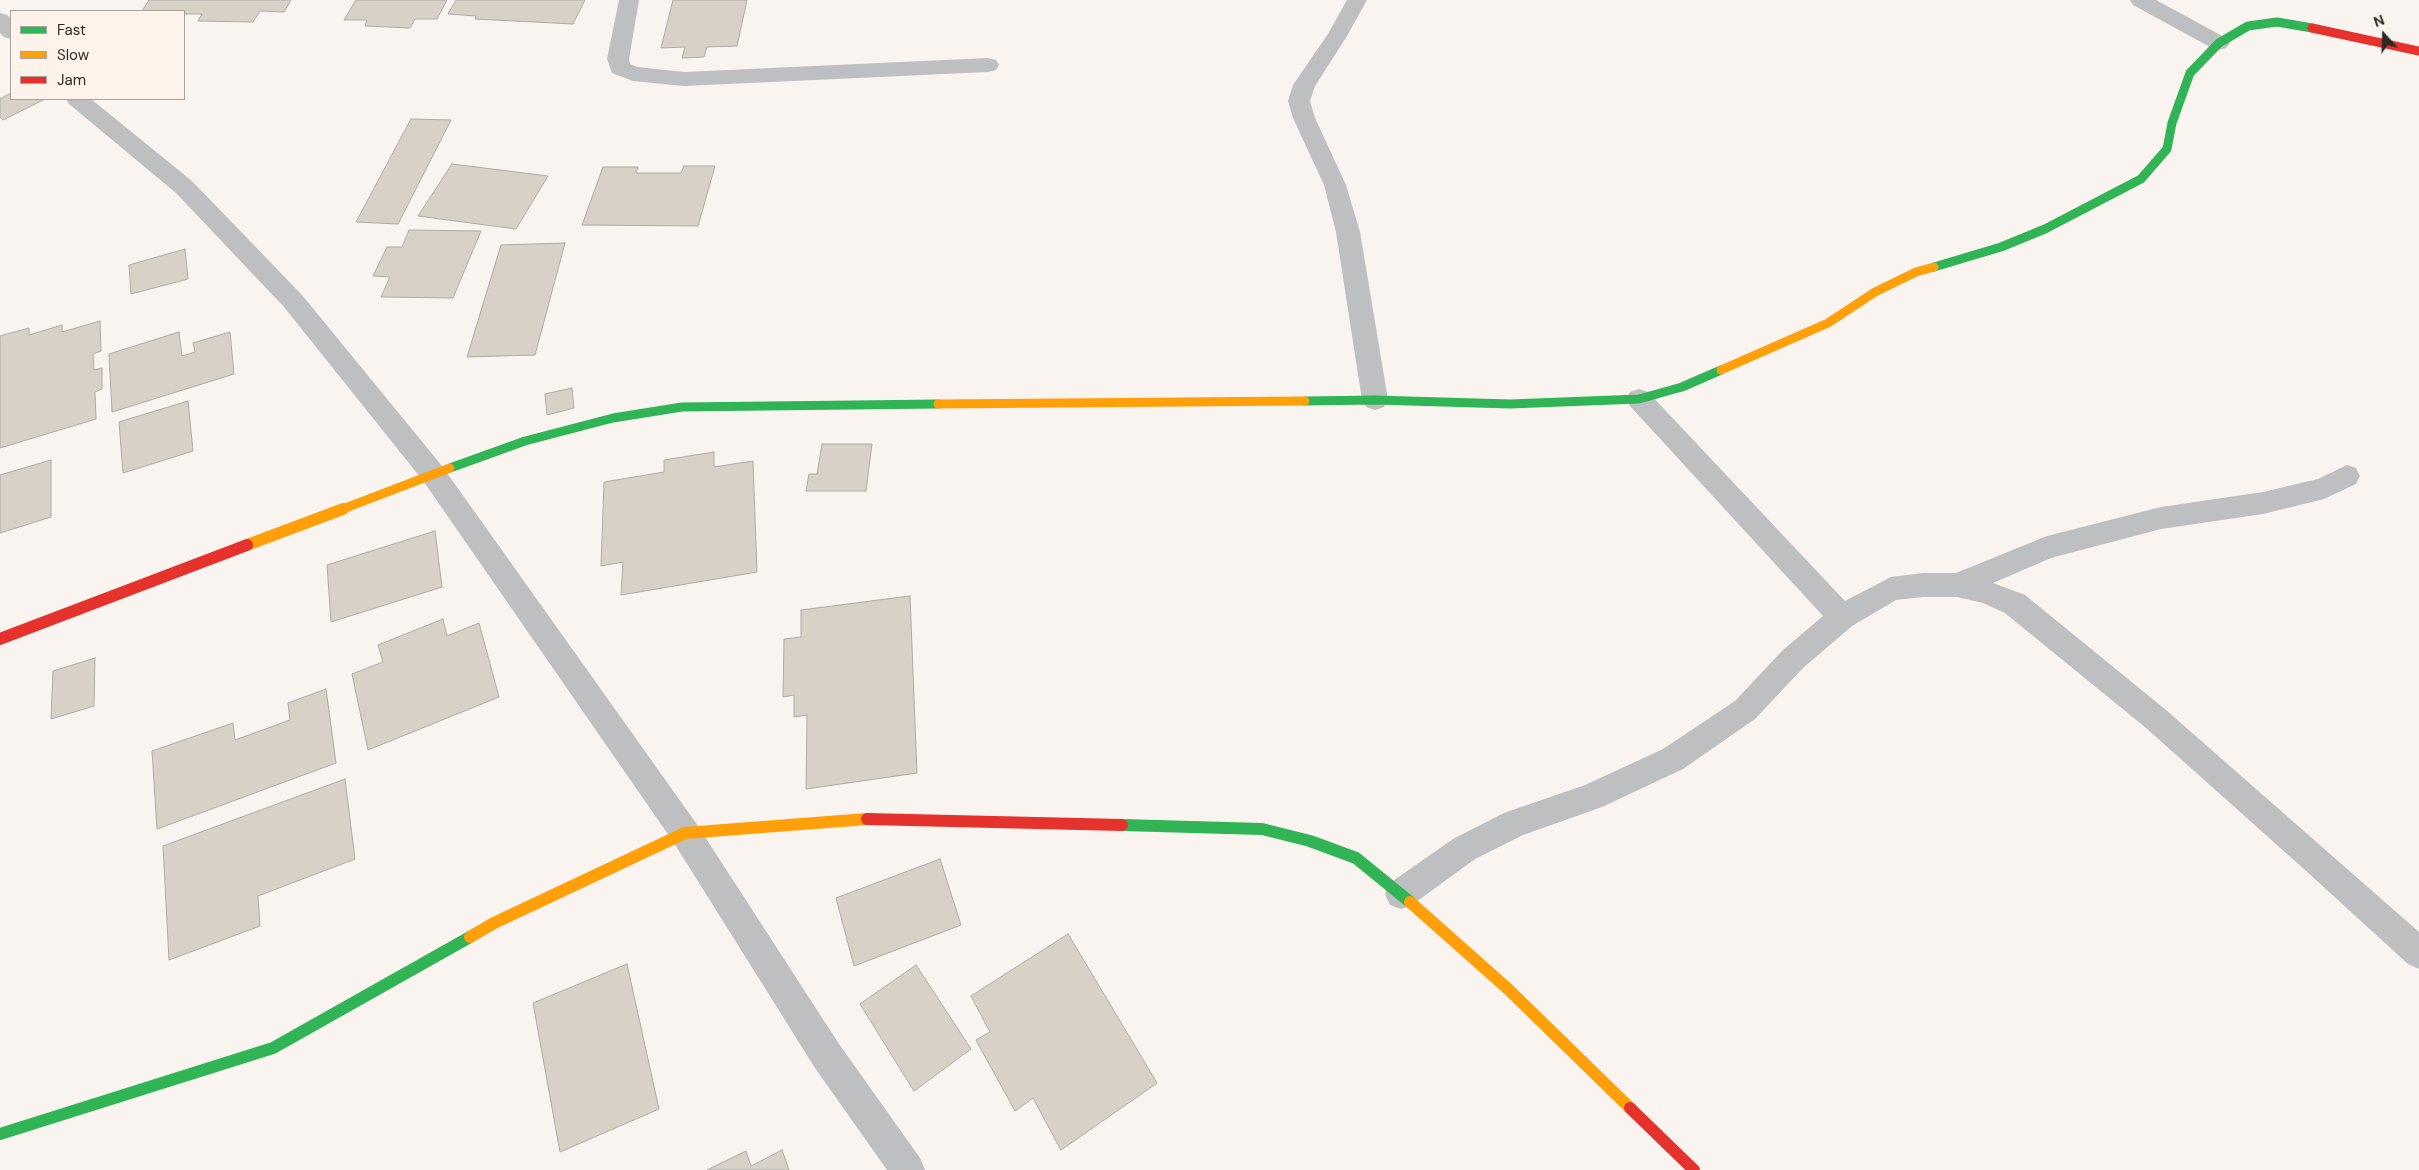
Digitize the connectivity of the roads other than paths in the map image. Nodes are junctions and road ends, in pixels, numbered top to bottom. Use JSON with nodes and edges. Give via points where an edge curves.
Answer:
{"nodes":[{"id":1,"x":629,"y":0,"type":"edge"},
{"id":2,"x":1357,"y":0,"type":"edge"},
{"id":3,"x":2140,"y":0,"type":"edge"},
{"id":4,"x":0,"y":20,"type":"edge"},
{"id":5,"x":10,"y":31,"type":"edge"},
{"id":6,"x":2219,"y":44,"type":"junction"},
{"id":7,"x":2419,"y":51,"type":"edge"},
{"id":8,"x":988,"y":65,"type":"dead end"},
{"id":9,"x":78,"y":100,"type":"edge"},
{"id":10,"x":1639,"y":399,"type":"junction"},
{"id":11,"x":1375,"y":400,"type":"junction"},
{"id":12,"x":434,"y":474,"type":"junction"},
{"id":13,"x":2347,"y":476,"type":"dead end"},
{"id":14,"x":1957,"y":585,"type":"junction"},
{"id":15,"x":1842,"y":616,"type":"junction"},
{"id":16,"x":0,"y":640,"type":"edge"},
{"id":17,"x":684,"y":834,"type":"junction"},
{"id":18,"x":1401,"y":894,"type":"junction"},
{"id":19,"x":2419,"y":953,"type":"edge"},
{"id":20,"x":0,"y":1134,"type":"edge"},
{"id":21,"x":908,"y":1170,"type":"edge"},
{"id":22,"x":1694,"y":1170,"type":"edge"}],
"edges":[{"from":1,"to":8,"type":"street","via":[[618,59],[620,68],[633,74],[684,79]]},
{"from":2,"to":11,"type":"street","via":[[1304,85],[1299,100],[1335,185],[1348,232]]},
{"from":3,"to":6,"type":"street"},
{"from":4,"to":5,"type":"street"},
{"from":6,"to":7,"type":"street","via":[[2248,26],[2277,22],[2340,32]]},
{"from":6,"to":10,"type":"street","via":[[2190,73],[2172,123],[2168,149],[2141,179],[2045,228],[2001,247],[1916,272],[1876,292],[1828,323],[1682,387]]},
{"from":9,"to":12,"type":"street","via":[[184,187],[293,301]]},
{"from":10,"to":11,"type":"street","via":[[1510,404]]},
{"from":10,"to":15,"type":"street"},
{"from":11,"to":12,"type":"street","via":[[682,407],[613,418],[534,439]]},
{"from":12,"to":16,"type":"street"},
{"from":12,"to":17,"type":"street"},
{"from":13,"to":14,"type":"street","via":[[2324,488],[2263,503],[2161,518],[2048,548]]},
{"from":14,"to":15,"type":"street","via":[[1891,589]]},
{"from":14,"to":19,"type":"street","via":[[2015,604],[2156,719]]},
{"from":15,"to":18,"type":"street","via":[[1793,659],[1745,710],[1673,759],[1591,797],[1515,823],[1464,848]]},
{"from":17,"to":18,"type":"street","via":[[886,818],[1262,829],[1310,841],[1356,858]]},
{"from":17,"to":20,"type":"street","via":[[494,923],[273,1048]]},
{"from":17,"to":21,"type":"street","via":[[827,1056]]},
{"from":18,"to":22,"type":"street","via":[[1508,988]]}]}
